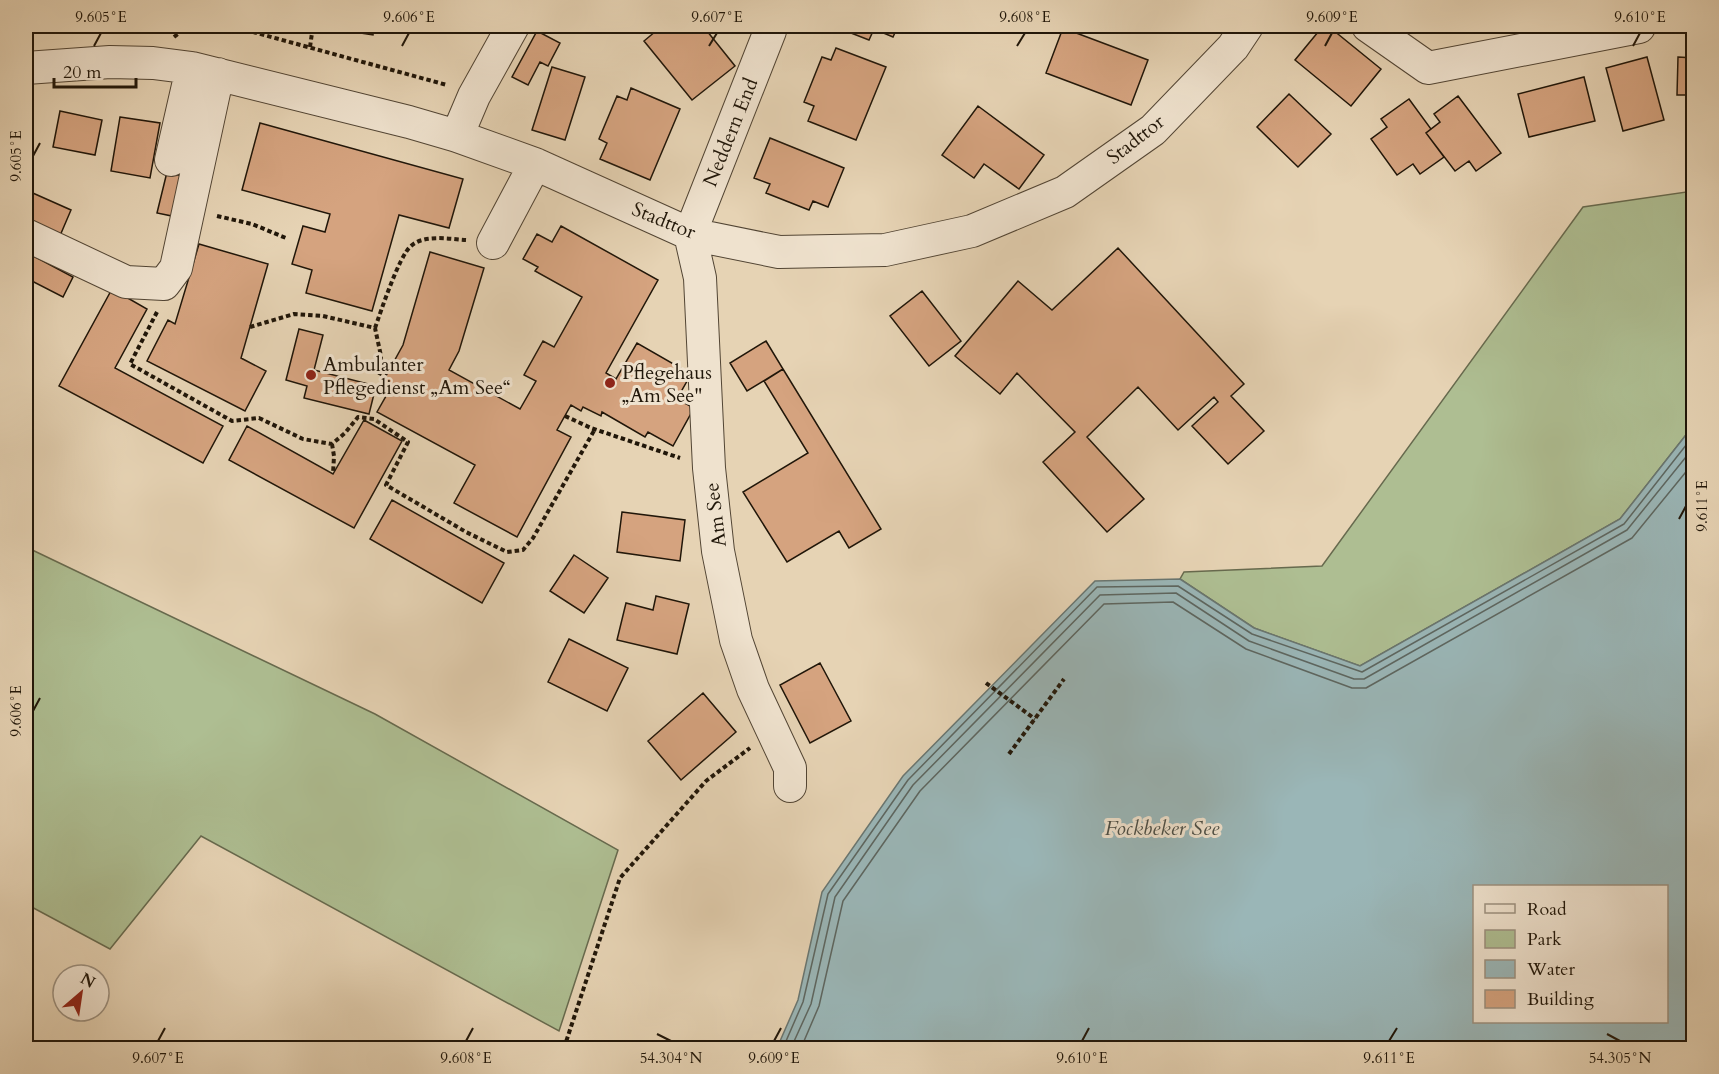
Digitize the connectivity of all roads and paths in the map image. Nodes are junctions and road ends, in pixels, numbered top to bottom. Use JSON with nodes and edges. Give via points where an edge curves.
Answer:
{"nodes":[{"id":1,"x":233,"y":26,"type":"edge"},
{"id":2,"x":313,"y":26,"type":"edge"},
{"id":3,"x":513,"y":26,"type":"edge"},
{"id":4,"x":1247,"y":26,"type":"edge"},
{"id":5,"x":1368,"y":26,"type":"edge"},
{"id":6,"x":1639,"y":27,"type":"edge"},
{"id":7,"x":770,"y":31,"type":"dead end"},
{"id":8,"x":310,"y":47,"type":"junction"},
{"id":9,"x":26,"y":68,"type":"edge"},
{"id":10,"x":205,"y":71,"type":"junction"},
{"id":11,"x":474,"y":96,"type":"junction"},
{"id":12,"x":457,"y":136,"type":"junction"},
{"id":13,"x":171,"y":159,"type":"dead end"},
{"id":14,"x":535,"y":164,"type":"junction"},
{"id":15,"x":190,"y":210,"type":"junction"},
{"id":16,"x":690,"y":234,"type":"junction"},
{"id":17,"x":26,"y":235,"type":"edge"},
{"id":18,"x":286,"y":238,"type":"dead end"},
{"id":19,"x":493,"y":243,"type":"joint"},
{"id":20,"x":164,"y":284,"type":"junction"},
{"id":21,"x":250,"y":327,"type":"dead end"},
{"id":22,"x":375,"y":327,"type":"junction"},
{"id":23,"x":387,"y":375,"type":"dead end"},
{"id":24,"x":565,"y":416,"type":"dead end"},
{"id":25,"x":595,"y":429,"type":"junction"},
{"id":26,"x":333,"y":444,"type":"junction"},
{"id":27,"x":710,"y":468,"type":"junction"},
{"id":28,"x":333,"y":474,"type":"dead end"},
{"id":29,"x":1064,"y":679,"type":"dead end"},
{"id":30,"x":986,"y":683,"type":"dead end"},
{"id":31,"x":1035,"y":719,"type":"junction"},
{"id":32,"x":774,"y":734,"type":"junction"},
{"id":33,"x":1009,"y":754,"type":"dead end"},
{"id":34,"x":790,"y":786,"type":"dead end"},
{"id":35,"x":564,"y":1048,"type":"edge"}],
"edges":[{"from":1,"to":8,"type":"path"},
{"from":2,"to":8,"type":"path"},
{"from":3,"to":11,"type":"street"},
{"from":4,"to":16,"type":"street","name":"Stadttor","via":[[1233,47],[1153,130],[1065,192],[972,231],[885,250],[779,252]]},
{"from":5,"to":6,"type":"street","via":[[1428,68]]},
{"from":7,"to":16,"type":"street","name":"Neddern End"},
{"from":8,"to":11,"type":"path","via":[[436,81]]},
{"from":9,"to":10,"type":"street","name":"Stadttor","via":[[110,62],[153,63]]},
{"from":10,"to":12,"type":"street","name":"Stadttor"},
{"from":10,"to":13,"type":"street"},
{"from":10,"to":15,"type":"street"},
{"from":11,"to":12,"type":"street"},
{"from":12,"to":14,"type":"street","name":"Stadttor"},
{"from":14,"to":16,"type":"street","name":"Stadttor"},
{"from":14,"to":19,"type":"street"},
{"from":15,"to":18,"type":"path","via":[[252,224]]},
{"from":15,"to":20,"type":"street","via":[[176,268]]},
{"from":16,"to":27,"type":"street","name":"Am See","via":[[700,278]]},
{"from":17,"to":20,"type":"street","via":[[126,282]]},
{"from":19,"to":22,"type":"path","via":[[427,239],[411,246],[399,265]]},
{"from":20,"to":26,"type":"path","via":[[162,301],[130,364],[232,421],[259,418],[303,439]]},
{"from":21,"to":22,"type":"path","via":[[294,314]]},
{"from":22,"to":23,"type":"path","via":[[380,373]]},
{"from":24,"to":25,"type":"path"},
{"from":25,"to":26,"type":"path","via":[[532,538],[523,549],[507,552],[386,485],[408,442],[374,419],[358,417]]},
{"from":25,"to":27,"type":"path"},
{"from":26,"to":28,"type":"path"},
{"from":27,"to":32,"type":"street","name":"Am See","via":[[718,550],[736,639]]},
{"from":29,"to":31,"type":"path"},
{"from":30,"to":31,"type":"path"},
{"from":31,"to":33,"type":"path"},
{"from":32,"to":34,"type":"street","name":"Am See","via":[[790,768]]},
{"from":32,"to":35,"type":"path","via":[[706,781],[620,878]]}]}
